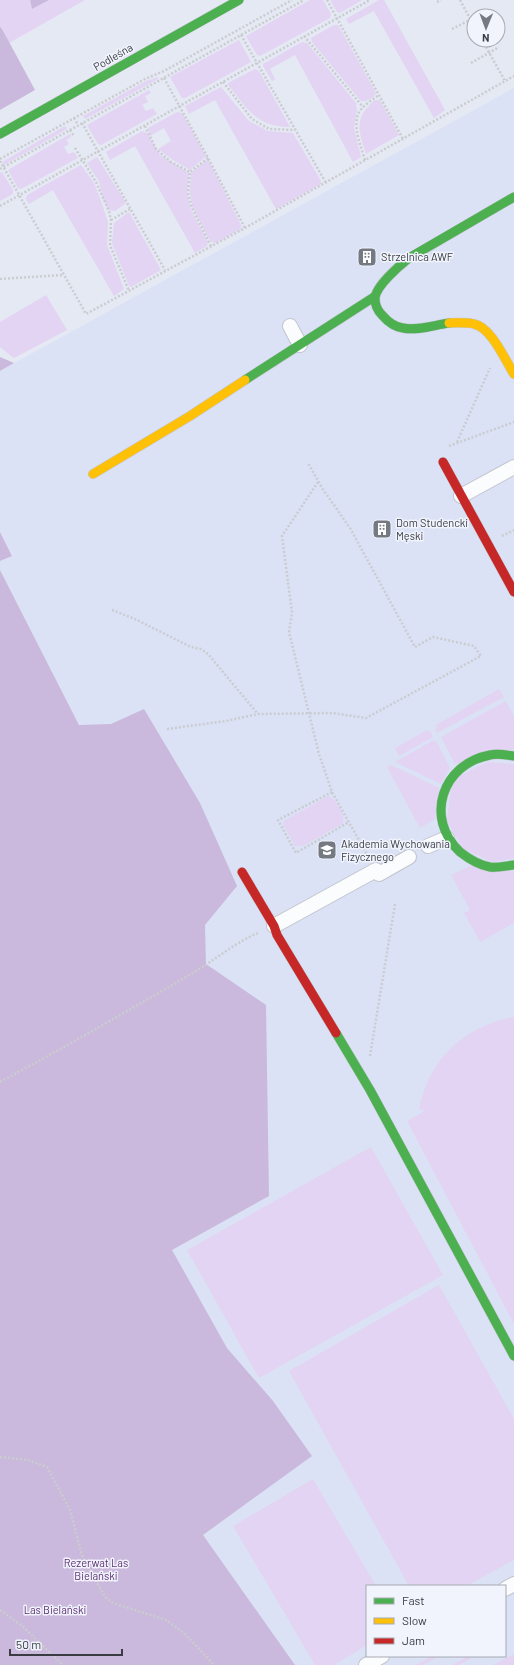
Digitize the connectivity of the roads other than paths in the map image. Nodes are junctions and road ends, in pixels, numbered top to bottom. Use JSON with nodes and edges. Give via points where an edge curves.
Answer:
{"nodes":[{"id":1,"x":239,"y":0,"type":"edge"},
{"id":2,"x":0,"y":134,"type":"edge"},
{"id":3,"x":514,"y":197,"type":"edge"},
{"id":4,"x":374,"y":297,"type":"junction"},
{"id":5,"x":290,"y":326,"type":"dead end"},
{"id":6,"x":300,"y":345,"type":"junction"},
{"id":7,"x":514,"y":374,"type":"edge"},
{"id":8,"x":443,"y":462,"type":"road end"},
{"id":9,"x":514,"y":467,"type":"edge"},
{"id":10,"x":93,"y":474,"type":"dead end"},
{"id":11,"x":460,"y":496,"type":"junction"},
{"id":12,"x":514,"y":592,"type":"edge"},
{"id":13,"x":514,"y":756,"type":"edge"},
{"id":14,"x":447,"y":838,"type":"junction"},
{"id":15,"x":428,"y":846,"type":"dead end"},
{"id":16,"x":409,"y":857,"type":"dead end"},
{"id":17,"x":514,"y":865,"type":"edge"},
{"id":18,"x":242,"y":872,"type":"dead end"},
{"id":19,"x":274,"y":926,"type":"junction"},
{"id":20,"x":514,"y":1356,"type":"edge"},
{"id":21,"x":380,"y":1657,"type":"edge"},
{"id":22,"x":366,"y":1665,"type":"edge"}],
"edges":[{"from":1,"to":2,"type":"street","name":"Podleśna"},
{"from":3,"to":4,"type":"street","via":[[420,249],[394,271]]},
{"from":4,"to":6,"type":"street"},
{"from":4,"to":7,"type":"street","via":[[374,304],[385,322],[401,328],[471,323],[482,325]]},
{"from":5,"to":6,"type":"street"},
{"from":6,"to":10,"type":"street","via":[[190,416]]},
{"from":8,"to":11,"type":"street"},
{"from":9,"to":11,"type":"street"},
{"from":11,"to":12,"type":"street"},
{"from":13,"to":14,"type":"street","via":[[486,754],[470,760],[456,770],[446,785],[440,802],[440,819]]},
{"from":14,"to":15,"type":"street"},
{"from":14,"to":17,"type":"street","via":[[458,852],[475,863],[495,868]]},
{"from":16,"to":19,"type":"street","via":[[379,874],[376,870]]},
{"from":18,"to":19,"type":"street"},
{"from":19,"to":20,"type":"street","via":[[370,1090]]},
{"from":21,"to":22,"type":"street"}]}
